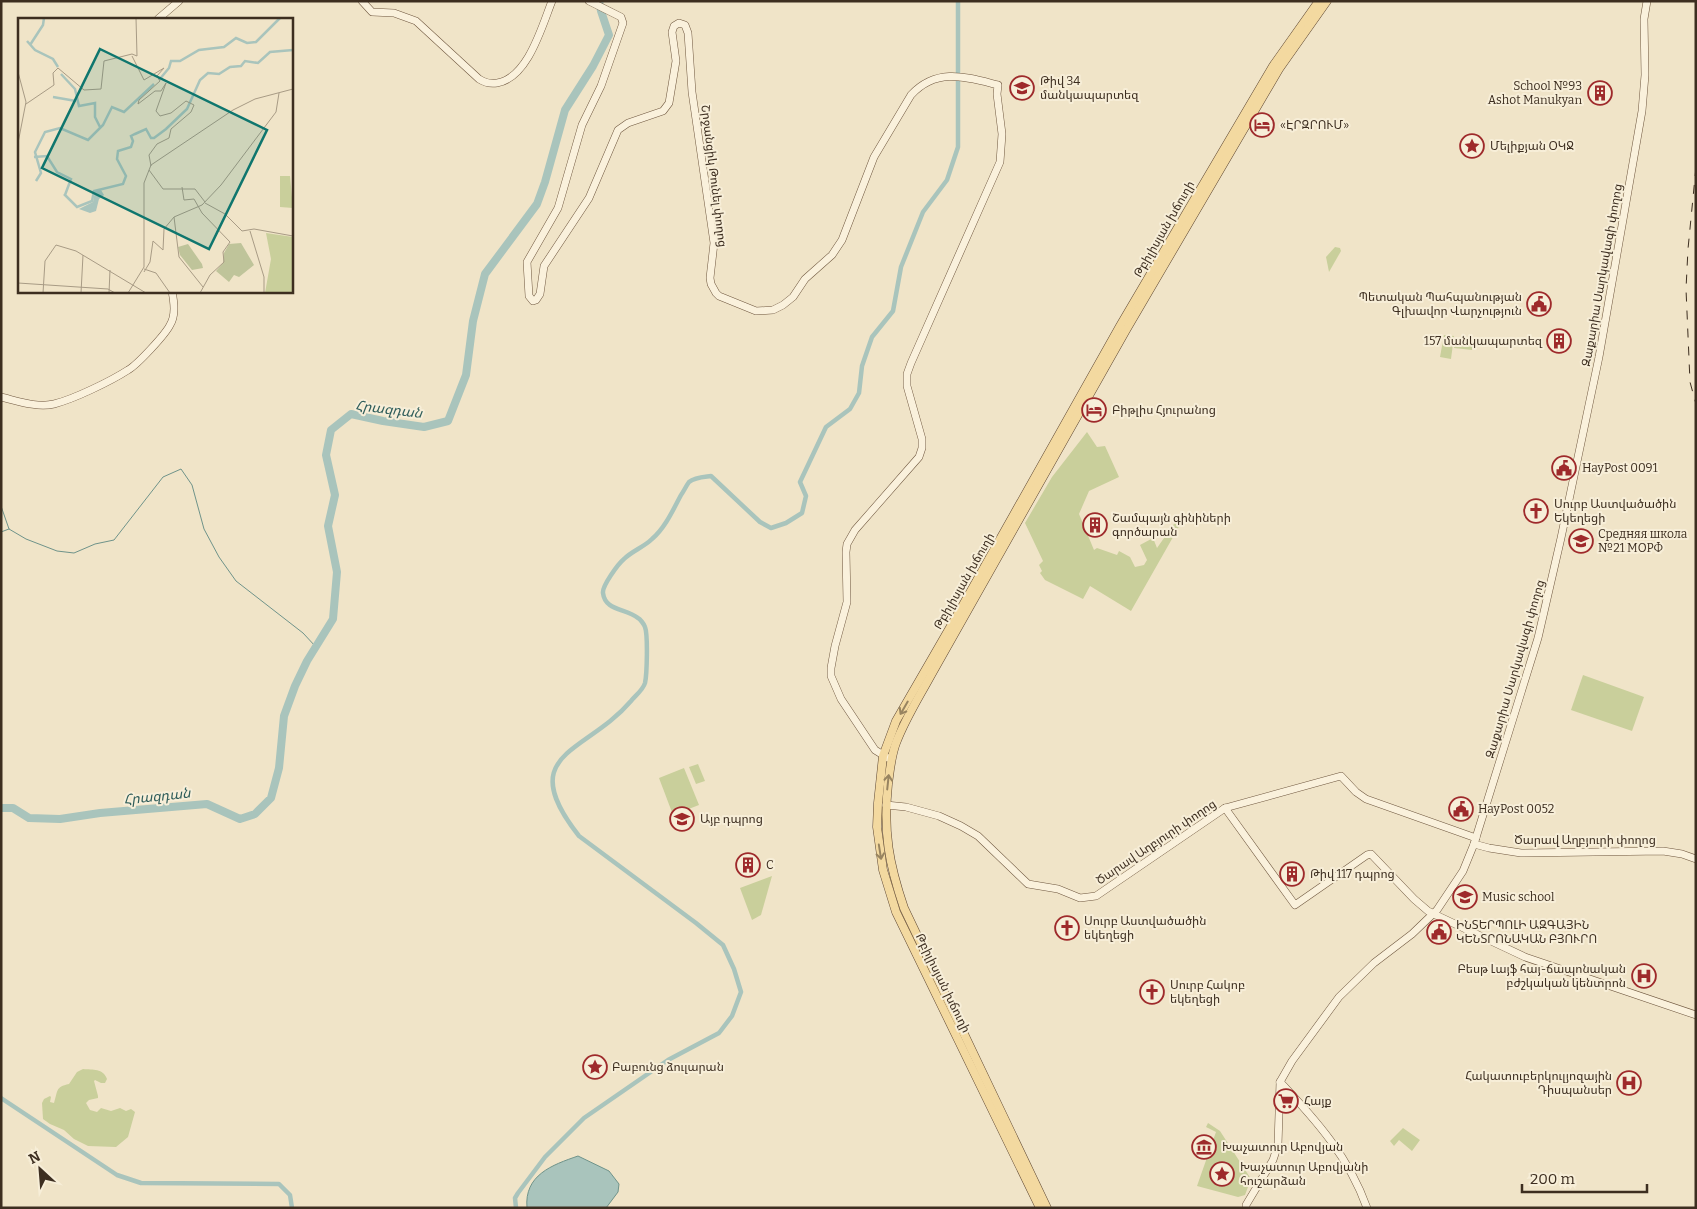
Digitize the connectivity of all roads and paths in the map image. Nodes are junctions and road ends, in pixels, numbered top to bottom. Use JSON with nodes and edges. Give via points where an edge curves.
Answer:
{"nodes":[{"id":1,"x":179,"y":1,"type":"edge"},
{"id":2,"x":362,"y":1,"type":"edge"},
{"id":3,"x":552,"y":1,"type":"edge"},
{"id":4,"x":589,"y":1,"type":"edge"},
{"id":5,"x":1319,"y":1,"type":"edge"},
{"id":6,"x":1327,"y":1,"type":"edge"},
{"id":7,"x":1647,"y":1,"type":"edge"},
{"id":8,"x":159,"y":18,"type":"edge"},
{"id":9,"x":172,"y":292,"type":"edge"},
{"id":10,"x":1,"y":397,"type":"edge"},
{"id":11,"x":887,"y":758,"type":"junction"},
{"id":12,"x":886,"y":804,"type":"junction"},
{"id":13,"x":1225,"y":808,"type":"junction"},
{"id":14,"x":1476,"y":841,"type":"junction"},
{"id":15,"x":1696,"y":859,"type":"edge"},
{"id":16,"x":1433,"y":913,"type":"junction"},
{"id":17,"x":1696,"y":1015,"type":"edge"},
{"id":18,"x":1280,"y":1083,"type":"junction"},
{"id":19,"x":992,"y":1101,"type":"junction"},
{"id":20,"x":1030,"y":1179,"type":"junction"},
{"id":21,"x":1040,"y":1208,"type":"edge"},
{"id":22,"x":1047,"y":1208,"type":"edge"},
{"id":23,"x":1246,"y":1208,"type":"edge"},
{"id":24,"x":1366,"y":1208,"type":"edge"}],
"edges":[{"from":1,"to":8,"type":"street"},
{"from":2,"to":3,"type":"street","via":[[372,12],[394,12],[416,21],[484,83],[500,82],[521,68]]},
{"from":4,"to":11,"type":"street","name":"Շրջանցիկ Թունել փողոց","via":[[621,17],[624,23],[601,86],[582,125],[558,208],[527,262],[532,301],[540,294],[544,266],[589,198],[618,130],[667,108],[676,61],[672,32],[676,24],[682,23],[688,32],[692,92],[714,242],[711,284],[719,296],[756,311],[765,312],[783,305],[810,273],[832,255],[842,240],[874,157],[917,89],[951,75],[998,85],[1002,134],[1000,162],[907,374],[907,386],[922,439],[920,457],[854,530],[847,544],[847,602],[831,676],[841,699],[875,750]]},
{"from":5,"to":11,"type":"main road","name":"Թբիլիսյան խճուղի","one_way":true,"via":[[1274,66],[1120,326],[896,721]]},
{"from":6,"to":11,"type":"main road","name":"Թբիլիսյան խճուղի","via":[[1279,69],[1126,330],[931,674]]},
{"from":7,"to":14,"type":"street","name":"Զաքարիա Սարկավագի փողոց","via":[[1642,111],[1586,426],[1538,638]]},
{"from":9,"to":10,"type":"street","via":[[174,314],[170,325],[130,370],[54,404],[36,405]]},
{"from":12,"to":11,"type":"main road","name":"Թբիլիսյան խճուղի","one_way":true},
{"from":11,"to":19,"type":"main road","name":"Թբիլիսյան խճուղի","one_way":true,"via":[[877,827],[879,850],[890,892],[900,922]]},
{"from":12,"to":13,"type":"street","name":"Ծարավ Աղբյուրի փողոց","via":[[939,816],[961,826],[978,836],[1028,884],[1058,889],[1080,898],[1096,896]]},
{"from":12,"to":19,"type":"main road","name":"Թբիլիսյան խճուղի","via":[[889,858],[904,908]]},
{"from":13,"to":14,"type":"street","name":"Ծարավ Աղբյուրի փողոց","via":[[1341,776],[1366,799]]},
{"from":13,"to":16,"type":"street","via":[[1295,905],[1371,854]]},
{"from":14,"to":15,"type":"street","name":"Ծարավ Աղբյուրի փողոց","via":[[1489,848],[1521,853],[1663,851]]},
{"from":14,"to":16,"type":"street","name":"Զաքարիա Սարկավագի փողոց","via":[[1463,870]]},
{"from":16,"to":17,"type":"street","via":[[1525,957]]},
{"from":16,"to":18,"type":"street","name":"Զաքարիա Սարկավագի փողոց","via":[[1338,997]]},
{"from":18,"to":23,"type":"street","name":"Զաքարիա Սարկավագի փողոց","via":[[1278,1146]]},
{"from":18,"to":24,"type":"street","via":[[1311,1114],[1342,1154],[1355,1176]]},
{"from":19,"to":20,"type":"main road","name":"Թբիլիսյան խճուղի"},
{"from":20,"to":21,"type":"main road","name":"Թբիլիսյան խճուղի"},
{"from":20,"to":22,"type":"main road","name":"Թբիլիսյան խճուղի"}]}
